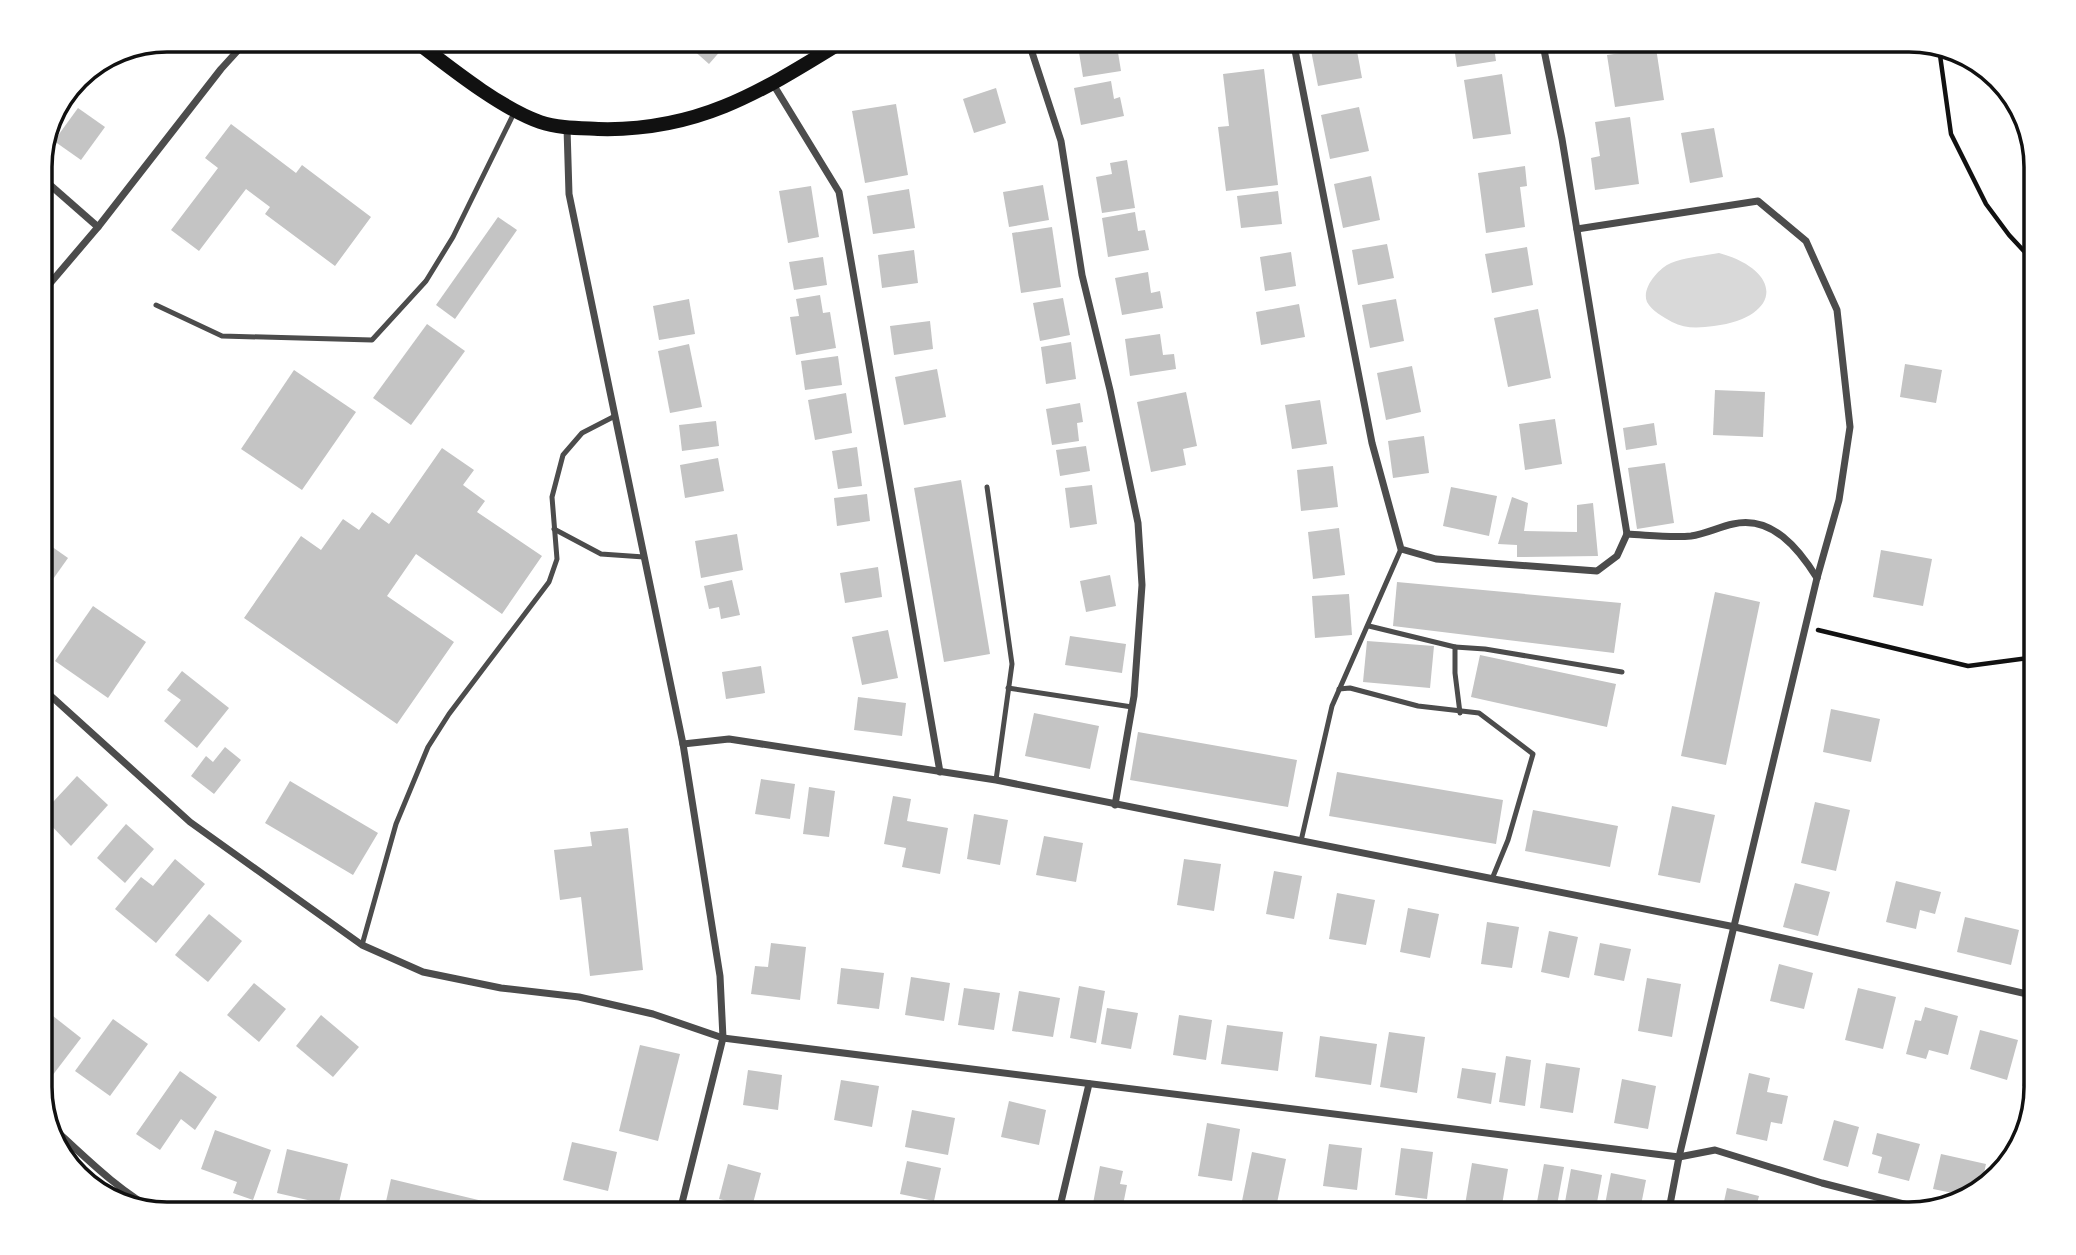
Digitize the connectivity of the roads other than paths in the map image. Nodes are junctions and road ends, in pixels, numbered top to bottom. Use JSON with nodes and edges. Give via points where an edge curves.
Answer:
{"nodes":[{"id":1,"x":236,"y":52,"type":"edge"},
{"id":2,"x":431,"y":52,"type":"edge"},
{"id":3,"x":825,"y":52,"type":"edge"},
{"id":4,"x":1032,"y":52,"type":"edge"},
{"id":5,"x":1295,"y":52,"type":"edge"},
{"id":6,"x":1544,"y":52,"type":"edge"},
{"id":7,"x":773,"y":84,"type":"junction"},
{"id":8,"x":515,"y":111,"type":"junction"},
{"id":9,"x":567,"y":128,"type":"junction"},
{"id":10,"x":53,"y":188,"type":"edge"},
{"id":11,"x":98,"y":227,"type":"junction"},
{"id":12,"x":1577,"y":229,"type":"junction"},
{"id":13,"x":53,"y":279,"type":"edge"},
{"id":14,"x":156,"y":305,"type":"dead end"},
{"id":15,"x":615,"y":416,"type":"junction"},
{"id":16,"x":987,"y":487,"type":"dead end"},
{"id":17,"x":554,"y":529,"type":"junction"},
{"id":18,"x":1627,"y":534,"type":"junction"},
{"id":19,"x":1401,"y":549,"type":"junction"},
{"id":20,"x":644,"y":557,"type":"junction"},
{"id":21,"x":1817,"y":578,"type":"junction"},
{"id":22,"x":1369,"y":626,"type":"junction"},
{"id":23,"x":1455,"y":647,"type":"junction"},
{"id":24,"x":1622,"y":673,"type":"dead end"},
{"id":25,"x":1008,"y":688,"type":"junction"},
{"id":26,"x":1339,"y":689,"type":"junction"},
{"id":27,"x":53,"y":699,"type":"edge"},
{"id":28,"x":1132,"y":707,"type":"junction"},
{"id":29,"x":1460,"y":713,"type":"junction"},
{"id":30,"x":683,"y":744,"type":"junction"},
{"id":31,"x":940,"y":772,"type":"junction"},
{"id":32,"x":996,"y":780,"type":"junction"},
{"id":33,"x":1115,"y":804,"type":"junction"},
{"id":34,"x":1301,"y":841,"type":"junction"},
{"id":35,"x":1492,"y":879,"type":"junction"},
{"id":36,"x":1735,"y":927,"type":"junction"},
{"id":37,"x":362,"y":945,"type":"junction"},
{"id":38,"x":2024,"y":993,"type":"edge"},
{"id":39,"x":723,"y":1038,"type":"junction"},
{"id":40,"x":1089,"y":1084,"type":"junction"},
{"id":41,"x":65,"y":1139,"type":"edge"},
{"id":42,"x":1679,"y":1157,"type":"junction"},
{"id":43,"x":137,"y":1199,"type":"edge"},
{"id":44,"x":682,"y":1202,"type":"edge"},
{"id":45,"x":1061,"y":1202,"type":"edge"},
{"id":46,"x":1670,"y":1202,"type":"edge"},
{"id":47,"x":1896,"y":1202,"type":"edge"}],
"edges":[{"from":1,"to":11,"type":"street"},
{"from":2,"to":8,"type":"main road"},
{"from":3,"to":7,"type":"main road"},
{"from":4,"to":28,"type":"street","via":[[1061,141],[1082,275],[1138,523],[1142,585]]},
{"from":5,"to":19,"type":"street","via":[[1372,443]]},
{"from":6,"to":12,"type":"street"},
{"from":7,"to":9,"type":"main road","via":[[734,104],[678,122],[631,130]]},
{"from":7,"to":31,"type":"street","via":[[839,192]]},
{"from":8,"to":9,"type":"main road"},
{"from":8,"to":14,"type":"lane","via":[[453,237],[426,281],[372,340],[222,337]]},
{"from":9,"to":15,"type":"street","via":[[569,194]]},
{"from":10,"to":11,"type":"street"},
{"from":11,"to":13,"type":"street"},
{"from":12,"to":18,"type":"street"},
{"from":12,"to":21,"type":"street","via":[[1758,201],[1806,241],[1837,310],[1850,427],[1839,500]]},
{"from":15,"to":17,"type":"lane","via":[[582,433],[563,454],[552,497]]},
{"from":15,"to":20,"type":"street"},
{"from":16,"to":25,"type":"lane","via":[[1012,664]]},
{"from":17,"to":20,"type":"lane","via":[[601,554]]},
{"from":17,"to":37,"type":"lane","via":[[557,559],[549,582],[428,747],[397,824]]},
{"from":18,"to":19,"type":"street","via":[[1617,556],[1597,571],[1436,559]]},
{"from":18,"to":21,"type":"street","via":[[1692,536],[1736,523],[1757,524],[1772,528],[1788,541]]},
{"from":19,"to":22,"type":"lane"},
{"from":20,"to":30,"type":"street"},
{"from":21,"to":36,"type":"street"},
{"from":22,"to":23,"type":"lane"},
{"from":22,"to":26,"type":"lane"},
{"from":23,"to":24,"type":"lane"},
{"from":23,"to":29,"type":"lane"},
{"from":25,"to":28,"type":"lane"},
{"from":25,"to":32,"type":"lane"},
{"from":26,"to":29,"type":"lane"},
{"from":26,"to":34,"type":"lane"},
{"from":27,"to":37,"type":"street","via":[[190,822]]},
{"from":28,"to":33,"type":"street"},
{"from":29,"to":35,"type":"lane","via":[[1479,713],[1533,754]]},
{"from":30,"to":31,"type":"street","via":[[729,739]]},
{"from":30,"to":39,"type":"street","via":[[720,976]]},
{"from":31,"to":32,"type":"street"},
{"from":32,"to":33,"type":"street"},
{"from":33,"to":34,"type":"street"},
{"from":34,"to":35,"type":"street"},
{"from":35,"to":36,"type":"street"},
{"from":36,"to":38,"type":"street"},
{"from":36,"to":42,"type":"street"},
{"from":37,"to":39,"type":"street","via":[[422,972],[653,1014]]},
{"from":39,"to":40,"type":"street"},
{"from":39,"to":44,"type":"street"},
{"from":40,"to":42,"type":"street"},
{"from":40,"to":45,"type":"street"},
{"from":41,"to":43,"type":"street"},
{"from":42,"to":46,"type":"street"},
{"from":42,"to":47,"type":"street","via":[[1715,1150]]}]}
